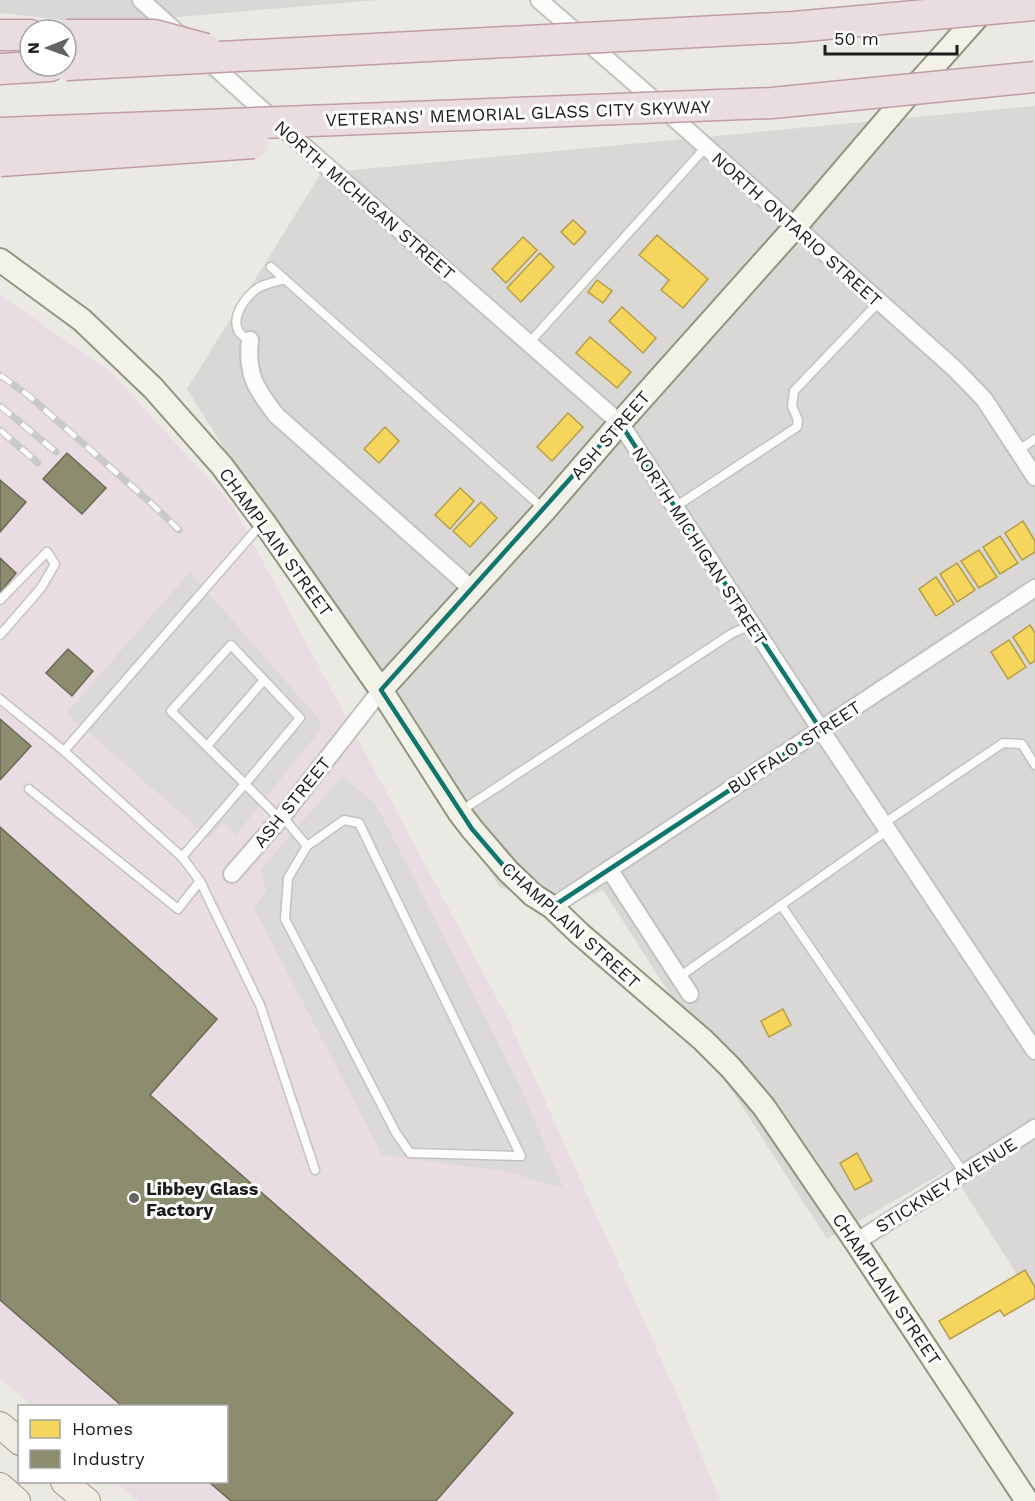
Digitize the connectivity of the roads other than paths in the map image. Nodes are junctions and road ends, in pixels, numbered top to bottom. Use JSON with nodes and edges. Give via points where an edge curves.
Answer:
{"nodes":[{"id":1,"x":141,"y":0,"type":"edge"},
{"id":2,"x":539,"y":0,"type":"edge"},
{"id":3,"x":993,"y":0,"type":"edge"},
{"id":4,"x":1035,"y":6,"type":"edge"},
{"id":5,"x":0,"y":35,"type":"edge"},
{"id":6,"x":18,"y":35,"type":"edge"},
{"id":7,"x":78,"y":35,"type":"edge"},
{"id":8,"x":232,"y":57,"type":"junction"},
{"id":9,"x":78,"y":64,"type":"edge"},
{"id":10,"x":18,"y":68,"type":"edge"},
{"id":11,"x":0,"y":69,"type":"edge"},
{"id":12,"x":1035,"y":77,"type":"edge"},
{"id":13,"x":772,"y":103,"type":"junction"},
{"id":14,"x":0,"y":133,"type":"edge"},
{"id":15,"x":706,"y":147,"type":"junction"},
{"id":16,"x":0,"y":160,"type":"edge"},
{"id":17,"x":795,"y":227,"type":"junction"},
{"id":18,"x":0,"y":260,"type":"edge"},
{"id":19,"x":271,"y":267,"type":"dead end"},
{"id":20,"x":285,"y":279,"type":"junction"},
{"id":21,"x":879,"y":302,"type":"junction"},
{"id":22,"x":250,"y":340,"type":"joint"},
{"id":23,"x":529,"y":343,"type":"junction"},
{"id":24,"x":620,"y":423,"type":"junction"},
{"id":25,"x":1035,"y":439,"type":"edge"},
{"id":26,"x":1017,"y":451,"type":"junction"},
{"id":27,"x":1035,"y":477,"type":"edge"},
{"id":28,"x":675,"y":507,"type":"junction"},
{"id":29,"x":545,"y":510,"type":"junction"},
{"id":30,"x":263,"y":521,"type":"junction"},
{"id":31,"x":1035,"y":588,"type":"edge"},
{"id":32,"x":473,"y":590,"type":"junction"},
{"id":33,"x":0,"y":600,"type":"edge"},
{"id":34,"x":752,"y":624,"type":"junction"},
{"id":35,"x":0,"y":635,"type":"edge"},
{"id":36,"x":264,"y":680,"type":"junction"},
{"id":37,"x":381,"y":690,"type":"junction"},
{"id":38,"x":0,"y":699,"type":"edge"},
{"id":39,"x":821,"y":729,"type":"junction"},
{"id":40,"x":207,"y":746,"type":"junction"},
{"id":41,"x":64,"y":752,"type":"junction"},
{"id":42,"x":1035,"y":765,"type":"edge"},
{"id":43,"x":245,"y":784,"type":"junction"},
{"id":44,"x":29,"y":789,"type":"dead end"},
{"id":45,"x":459,"y":812,"type":"junction"},
{"id":46,"x":281,"y":818,"type":"junction"},
{"id":47,"x":885,"y":827,"type":"junction"},
{"id":48,"x":307,"y":846,"type":"junction"},
{"id":49,"x":182,"y":857,"type":"junction"},
{"id":50,"x":609,"y":869,"type":"junction"},
{"id":51,"x":232,"y":874,"type":"dead end"},
{"id":52,"x":200,"y":881,"type":"junction"},
{"id":53,"x":780,"y":905,"type":"junction"},
{"id":54,"x":552,"y":907,"type":"junction"},
{"id":55,"x":679,"y":977,"type":"junction"},
{"id":56,"x":690,"y":994,"type":"dead end"},
{"id":57,"x":1035,"y":1051,"type":"edge"},
{"id":58,"x":1035,"y":1128,"type":"edge"},
{"id":59,"x":315,"y":1170,"type":"dead end"},
{"id":60,"x":964,"y":1173,"type":"junction"},
{"id":61,"x":856,"y":1242,"type":"junction"},
{"id":62,"x":0,"y":1425,"type":"edge"},
{"id":63,"x":18,"y":1440,"type":"edge"},
{"id":64,"x":65,"y":1483,"type":"edge"},
{"id":65,"x":0,"y":1486,"type":"edge"},
{"id":66,"x":18,"y":1501,"type":"edge"},
{"id":67,"x":87,"y":1501,"type":"edge"},
{"id":68,"x":1027,"y":1501,"type":"edge"}],
"edges":[{"from":1,"to":23,"type":"street","name":"NORTH MICHIGAN STREET"},
{"from":2,"to":15,"type":"street","name":"NORTH ONTARIO STREET"},
{"from":3,"to":17,"type":"main road","name":"ASH STREET"},
{"from":4,"to":8,"type":"highway","bridge":true,"via":[[794,27]]},
{"from":5,"to":6,"type":"highway"},
{"from":7,"to":8,"type":"highway","bridge":true,"via":[[154,35]]},
{"from":8,"to":9,"type":"highway","bridge":true},
{"from":10,"to":11,"type":"highway"},
{"from":12,"to":13,"type":"highway","name":"VETERANS' MEMORIAL GLASS CITY SKYWAY","bridge":true},
{"from":13,"to":14,"type":"highway","name":"VETERANS' MEMORIAL GLASS CITY SKYWAY","bridge":true},
{"from":13,"to":16,"type":"highway","bridge":true},
{"from":15,"to":17,"type":"street","name":"NORTH ONTARIO STREET"},
{"from":15,"to":23,"type":"lane"},
{"from":17,"to":21,"type":"street","name":"NORTH ONTARIO STREET"},
{"from":17,"to":24,"type":"main road","name":"ASH STREET"},
{"from":18,"to":30,"type":"main road","name":"CHAMPLAIN STREET","via":[[82,320],[153,388],[222,466]]},
{"from":19,"to":20,"type":"lane"},
{"from":20,"to":22,"type":"lane","via":[[258,289],[238,312],[236,326]]},
{"from":20,"to":29,"type":"lane"},
{"from":21,"to":26,"type":"street","name":"NORTH ONTARIO STREET","via":[[984,399]]},
{"from":21,"to":28,"type":"lane","via":[[794,391],[792,406],[797,427]]},
{"from":22,"to":32,"type":"street","via":[[252,375],[259,393],[276,415]]},
{"from":23,"to":24,"type":"street","name":"NORTH MICHIGAN STREET"},
{"from":24,"to":28,"type":"street","name":"NORTH MICHIGAN STREET"},
{"from":24,"to":29,"type":"main road","name":"ASH STREET"},
{"from":25,"to":26,"type":"lane"},
{"from":26,"to":27,"type":"street","name":"NORTH ONTARIO STREET"},
{"from":28,"to":34,"type":"street","name":"NORTH MICHIGAN STREET"},
{"from":29,"to":32,"type":"main road","name":"ASH STREET"},
{"from":30,"to":37,"type":"main road","name":"CHAMPLAIN STREET"},
{"from":30,"to":41,"type":"lane"},
{"from":31,"to":39,"type":"street","name":"BUFFALO STREET"},
{"from":32,"to":37,"type":"main road","name":"ASH STREET"},
{"from":33,"to":35,"type":"lane","via":[[47,552],[55,564],[41,588]]},
{"from":34,"to":39,"type":"street","name":"NORTH MICHIGAN STREET"},
{"from":34,"to":45,"type":"lane"},
{"from":36,"to":40,"type":"lane"},
{"from":36,"to":40,"type":"lane","via":[[231,645],[171,711]]},
{"from":36,"to":43,"type":"lane","via":[[300,718]]},
{"from":37,"to":45,"type":"main road","name":"CHAMPLAIN STREET"},
{"from":37,"to":46,"type":"street","name":"ASH STREET"},
{"from":38,"to":41,"type":"lane"},
{"from":39,"to":47,"type":"street","name":"NORTH MICHIGAN STREET"},
{"from":39,"to":50,"type":"street","name":"BUFFALO STREET"},
{"from":40,"to":43,"type":"lane"},
{"from":41,"to":49,"type":"lane"},
{"from":42,"to":47,"type":"lane","via":[[1022,744],[1003,743]]},
{"from":43,"to":46,"type":"lane"},
{"from":43,"to":49,"type":"lane"},
{"from":44,"to":52,"type":"lane","via":[[178,909]]},
{"from":45,"to":54,"type":"main road","name":"CHAMPLAIN STREET","via":[[508,871]]},
{"from":46,"to":48,"type":"lane"},
{"from":46,"to":51,"type":"street","name":"ASH STREET"},
{"from":47,"to":53,"type":"lane"},
{"from":47,"to":57,"type":"street","name":"NORTH MICHIGAN STREET"},
{"from":48,"to":48,"type":"lane","via":[[288,878],[285,919],[410,1153],[521,1156],[359,823],[344,820]]},
{"from":49,"to":52,"type":"lane"},
{"from":50,"to":54,"type":"street","name":"BUFFALO STREET"},
{"from":50,"to":55,"type":"street"},
{"from":52,"to":59,"type":"lane","via":[[260,1005]]},
{"from":53,"to":55,"type":"lane"},
{"from":53,"to":60,"type":"lane"},
{"from":54,"to":61,"type":"main road","name":"CHAMPLAIN STREET","via":[[731,1068],[764,1107]]},
{"from":55,"to":56,"type":"street"},
{"from":58,"to":60,"type":"street","name":"STICKNEY AVENUE"},
{"from":60,"to":61,"type":"street","name":"STICKNEY AVENUE"},
{"from":61,"to":68,"type":"main road","name":"CHAMPLAIN STREET"},
{"from":62,"to":63,"type":"main road"},
{"from":64,"to":67,"type":"main road"},
{"from":65,"to":66,"type":"main road"}]}
